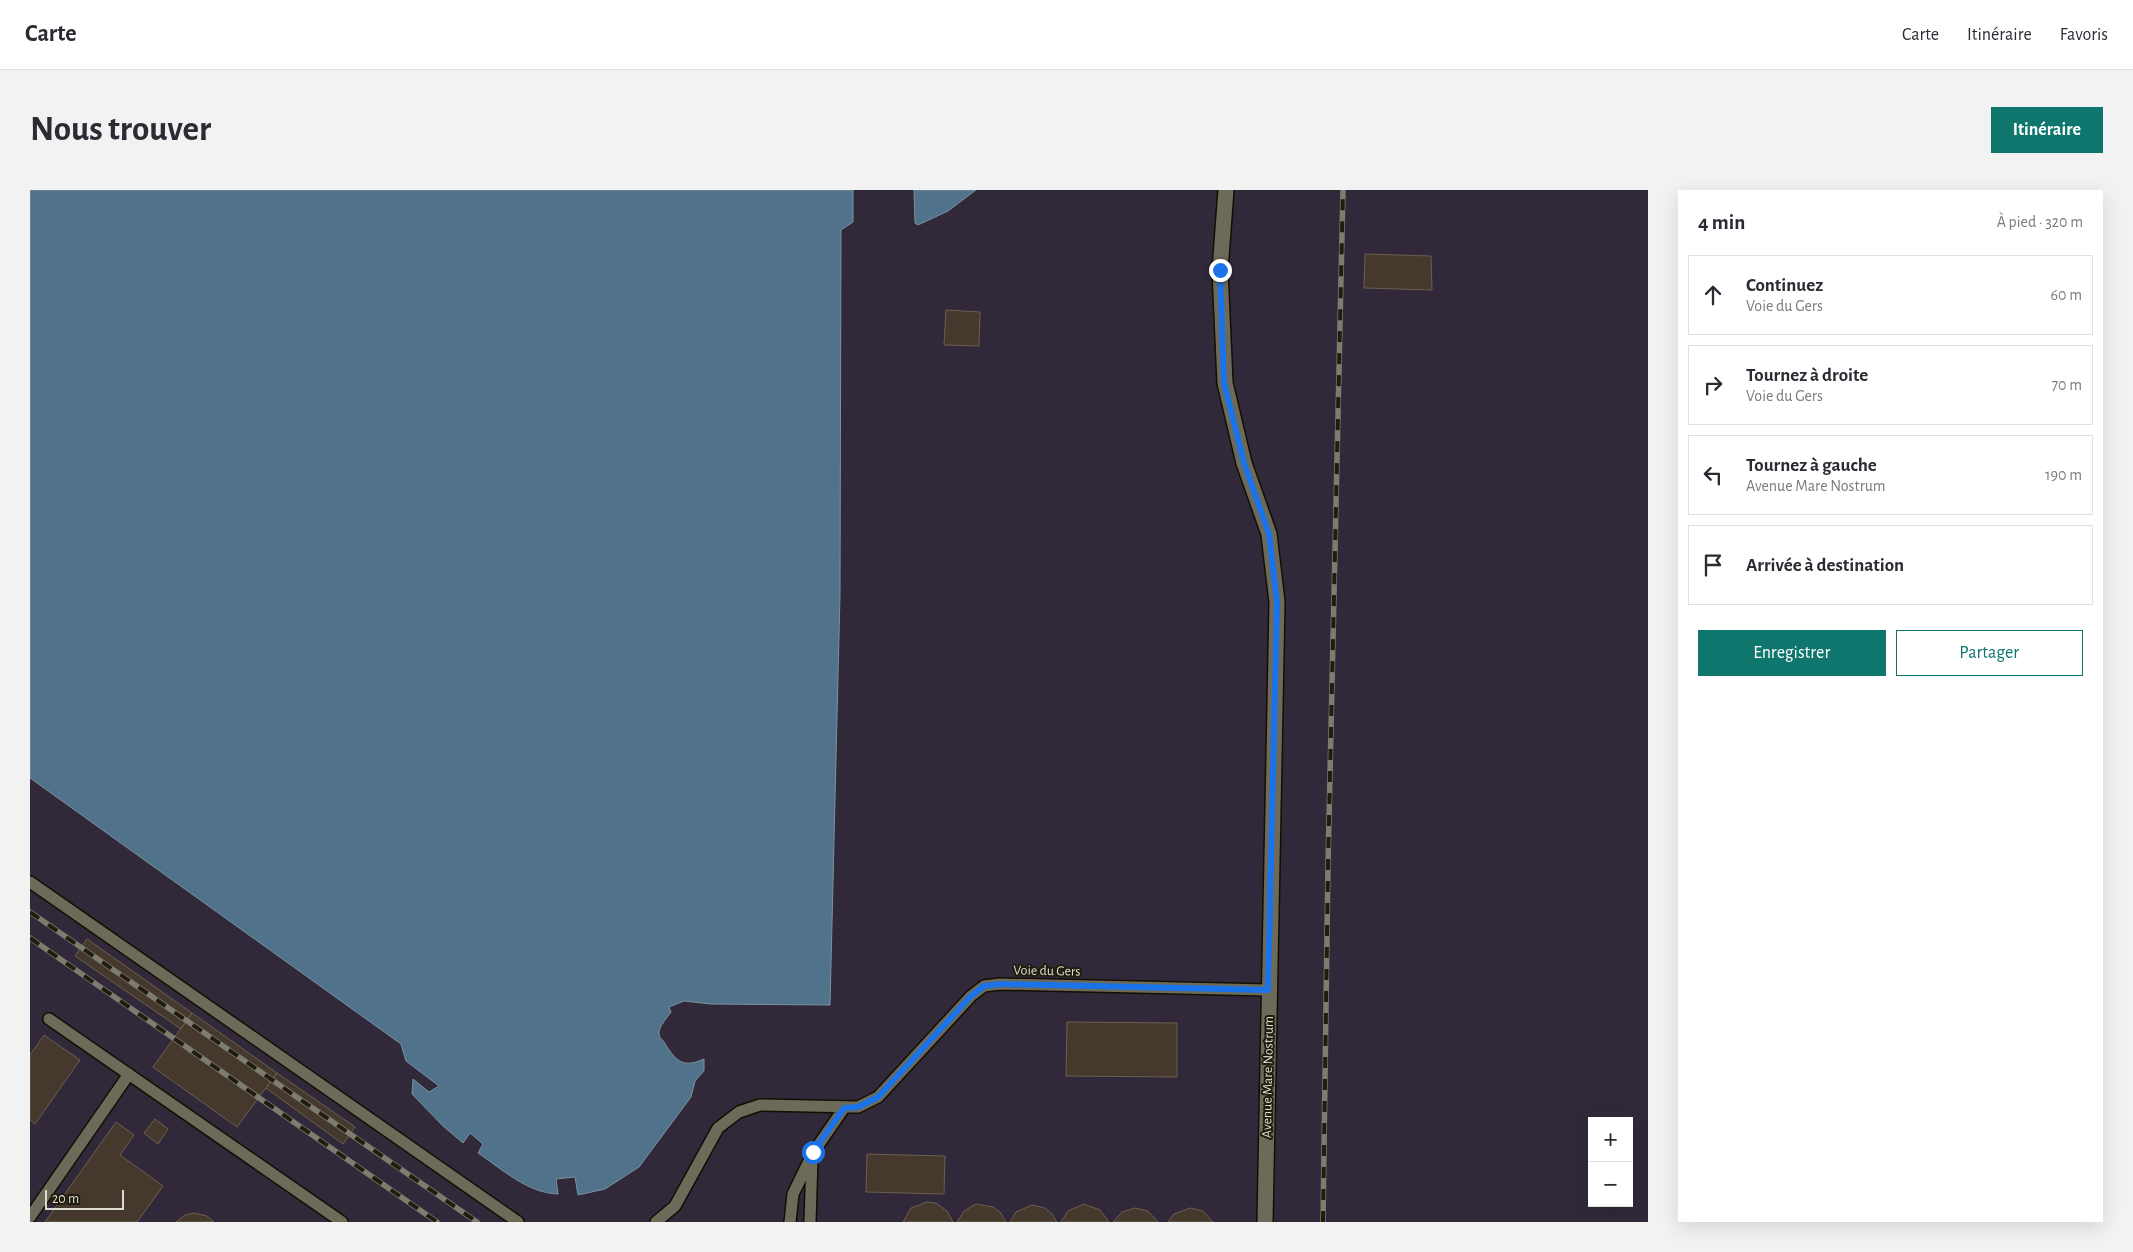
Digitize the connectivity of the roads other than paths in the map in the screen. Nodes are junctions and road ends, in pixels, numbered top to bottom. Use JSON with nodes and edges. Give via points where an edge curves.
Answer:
{"nodes":[{"id":1,"x":1226,"y":190,"type":"edge"},
{"id":2,"x":30,"y":882,"type":"edge"},
{"id":3,"x":1268,"y":990,"type":"junction"},
{"id":4,"x":49,"y":1019,"type":"dead end"},
{"id":5,"x":129,"y":1074,"type":"junction"},
{"id":6,"x":844,"y":1108,"type":"junction"},
{"id":7,"x":813,"y":1152,"type":"junction"},
{"id":8,"x":30,"y":1217,"type":"edge"},
{"id":9,"x":342,"y":1222,"type":"edge"},
{"id":10,"x":518,"y":1222,"type":"edge"},
{"id":11,"x":656,"y":1222,"type":"edge"},
{"id":12,"x":790,"y":1222,"type":"edge"},
{"id":13,"x":810,"y":1222,"type":"edge"},
{"id":14,"x":1265,"y":1222,"type":"edge"}],
"edges":[{"from":1,"to":3,"type":"street","name":"Avenue Mare Nostrum","via":[[1220,270],[1224,383],[1244,463],[1269,534],[1277,602]]},
{"from":2,"to":10,"type":"lane"},
{"from":3,"to":6,"type":"lane","name":"Voie du Gers","via":[[984,986],[878,1097],[858,1107]]},
{"from":3,"to":14,"type":"street","name":"Avenue Mare Nostrum"},
{"from":4,"to":5,"type":"lane"},
{"from":5,"to":8,"type":"lane"},
{"from":5,"to":9,"type":"lane"},
{"from":6,"to":7,"type":"lane"},
{"from":6,"to":11,"type":"lane","name":"Voie du Gers","via":[[760,1105],[738,1112],[718,1128],[675,1206]]},
{"from":7,"to":12,"type":"lane","via":[[793,1194]]},
{"from":7,"to":13,"type":"lane"}]}
